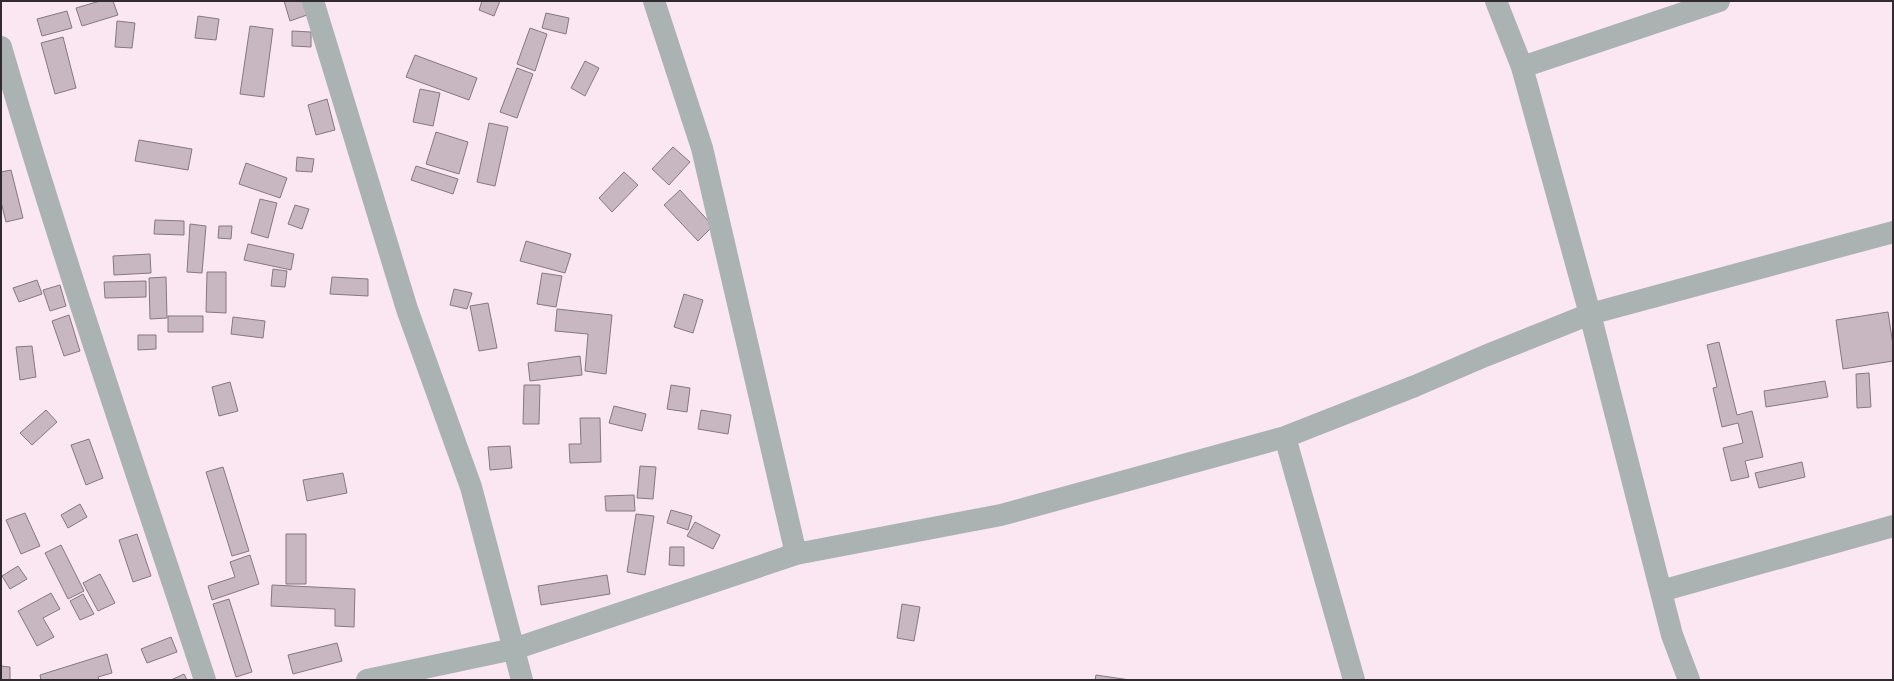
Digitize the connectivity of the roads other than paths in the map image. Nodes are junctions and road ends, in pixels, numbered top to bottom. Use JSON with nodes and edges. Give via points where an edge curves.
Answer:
{"nodes":[{"id":1,"x":313,"y":1,"type":"edge"},
{"id":2,"x":654,"y":1,"type":"edge"},
{"id":3,"x":1496,"y":1,"type":"edge"},
{"id":4,"x":1719,"y":1,"type":"edge"},
{"id":5,"x":1,"y":47,"type":"edge"},
{"id":6,"x":1522,"y":68,"type":"junction"},
{"id":7,"x":1893,"y":232,"type":"edge"},
{"id":8,"x":1590,"y":314,"type":"junction"},
{"id":9,"x":1284,"y":437,"type":"junction"},
{"id":10,"x":1893,"y":526,"type":"edge"},
{"id":11,"x":796,"y":554,"type":"junction"},
{"id":12,"x":1661,"y":591,"type":"junction"},
{"id":13,"x":514,"y":649,"type":"junction"},
{"id":14,"x":205,"y":680,"type":"edge"},
{"id":15,"x":367,"y":680,"type":"edge"},
{"id":16,"x":522,"y":680,"type":"edge"},
{"id":17,"x":1354,"y":680,"type":"edge"},
{"id":18,"x":1689,"y":680,"type":"edge"}],
"edges":[{"from":1,"to":13,"type":"street","via":[[407,309],[471,487]]},
{"from":2,"to":11,"type":"street","via":[[702,148]]},
{"from":3,"to":6,"type":"street"},
{"from":4,"to":6,"type":"street"},
{"from":5,"to":14,"type":"street","via":[[25,130]]},
{"from":6,"to":8,"type":"street"},
{"from":7,"to":8,"type":"street"},
{"from":8,"to":9,"type":"street"},
{"from":8,"to":12,"type":"street"},
{"from":9,"to":11,"type":"street","via":[[1002,514]]},
{"from":9,"to":17,"type":"street"},
{"from":10,"to":12,"type":"street"},
{"from":11,"to":13,"type":"street"},
{"from":12,"to":18,"type":"street","via":[[1672,635]]},
{"from":13,"to":15,"type":"street"},
{"from":13,"to":16,"type":"street"}]}
